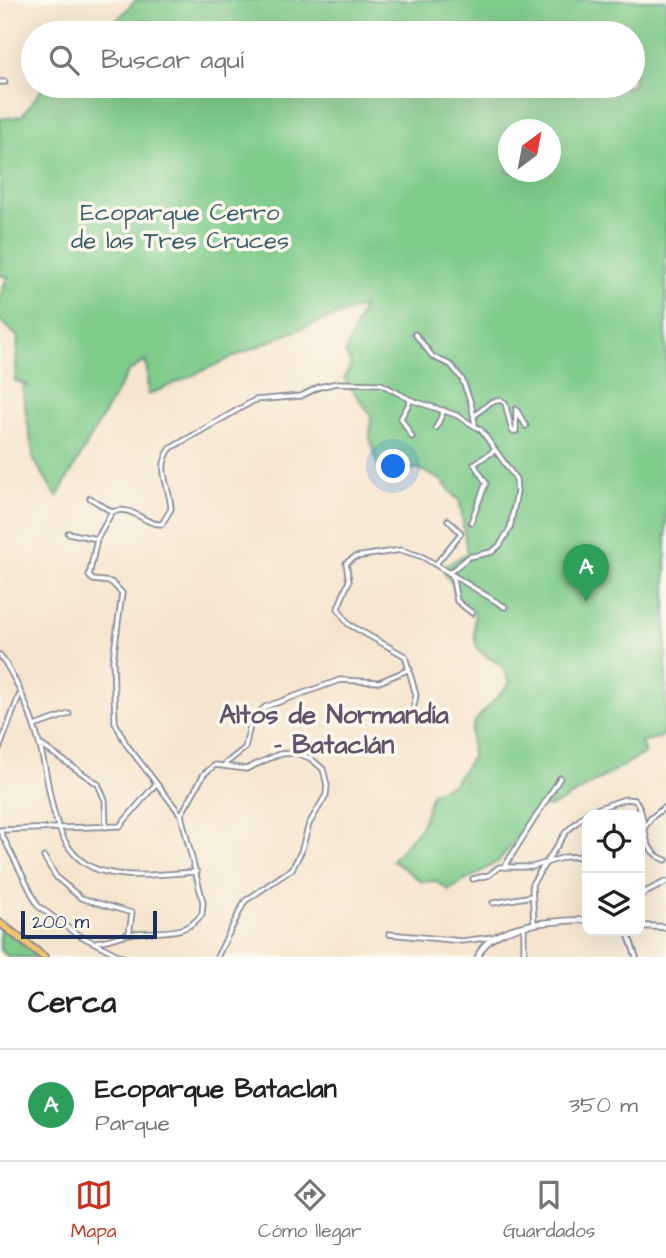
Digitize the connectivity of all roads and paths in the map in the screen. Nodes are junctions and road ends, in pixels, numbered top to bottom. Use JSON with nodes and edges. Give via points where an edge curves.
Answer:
{"nodes":[{"id":1,"x":415,"y":334,"type":"dead end"},
{"id":2,"x":411,"y":400,"type":"junction"},
{"id":3,"x":444,"y":410,"type":"junction"},
{"id":4,"x":474,"y":416,"type":"junction"},
{"id":5,"x":475,"y":424,"type":"junction"},
{"id":6,"x":526,"y":426,"type":"dead end"},
{"id":7,"x":436,"y":428,"type":"dead end"},
{"id":8,"x":412,"y":437,"type":"dead end"},
{"id":9,"x":494,"y":451,"type":"junction"},
{"id":10,"x":90,"y":498,"type":"dead end"},
{"id":11,"x":113,"y":512,"type":"junction"},
{"id":12,"x":448,"y":520,"type":"dead end"},
{"id":13,"x":471,"y":522,"type":"dead end"},
{"id":14,"x":68,"y":533,"type":"dead end"},
{"id":15,"x":97,"y":539,"type":"junction"},
{"id":16,"x":436,"y":564,"type":"junction"},
{"id":17,"x":451,"y":574,"type":"junction"},
{"id":18,"x":505,"y":607,"type":"dead end"},
{"id":19,"x":472,"y":613,"type":"dead end"},
{"id":20,"x":0,"y":655,"type":"edge"},
{"id":21,"x":410,"y":669,"type":"junction"},
{"id":22,"x":20,"y":696,"type":"junction"},
{"id":23,"x":69,"y":714,"type":"dead end"},
{"id":24,"x":419,"y":722,"type":"dead end"},
{"id":25,"x":34,"y":726,"type":"junction"},
{"id":26,"x":40,"y":744,"type":"junction"},
{"id":27,"x":0,"y":747,"type":"edge"},
{"id":28,"x":223,"y":765,"type":"junction"},
{"id":29,"x":560,"y":778,"type":"dead end"},
{"id":30,"x":155,"y":785,"type":"junction"},
{"id":31,"x":666,"y":806,"type":"edge"},
{"id":32,"x":595,"y":810,"type":"edge"},
{"id":33,"x":638,"y":810,"type":"edge"},
{"id":34,"x":181,"y":815,"type":"junction"},
{"id":35,"x":582,"y":818,"type":"edge"},
{"id":36,"x":106,"y":827,"type":"junction"},
{"id":37,"x":58,"y":828,"type":"junction"},
{"id":38,"x":645,"y":828,"type":"edge"},
{"id":39,"x":0,"y":830,"type":"edge"},
{"id":40,"x":645,"y":832,"type":"edge"},
{"id":41,"x":582,"y":856,"type":"edge"},
{"id":42,"x":44,"y":857,"type":"dead end"},
{"id":43,"x":666,"y":860,"type":"edge"},
{"id":44,"x":541,"y":865,"type":"junction"},
{"id":45,"x":505,"y":866,"type":"junction"},
{"id":46,"x":198,"y":872,"type":"junction"},
{"id":47,"x":473,"y":879,"type":"dead end"},
{"id":48,"x":666,"y":882,"type":"edge"},
{"id":49,"x":645,"y":892,"type":"edge"},
{"id":50,"x":532,"y":896,"type":"junction"},
{"id":51,"x":493,"y":903,"type":"dead end"},
{"id":52,"x":582,"y":920,"type":"edge"},
{"id":53,"x":0,"y":923,"type":"edge"},
{"id":54,"x":534,"y":925,"type":"junction"},
{"id":55,"x":645,"y":926,"type":"edge"},
{"id":56,"x":666,"y":926,"type":"edge"},
{"id":57,"x":524,"y":927,"type":"junction"},
{"id":58,"x":129,"y":934,"type":"junction"},
{"id":59,"x":389,"y":934,"type":"dead end"},
{"id":60,"x":629,"y":936,"type":"edge"},
{"id":61,"x":492,"y":937,"type":"junction"},
{"id":62,"x":96,"y":942,"type":"junction"},
{"id":63,"x":44,"y":957,"type":"edge"},
{"id":64,"x":122,"y":957,"type":"edge"},
{"id":65,"x":218,"y":957,"type":"edge"},
{"id":66,"x":478,"y":957,"type":"edge"},
{"id":67,"x":524,"y":957,"type":"edge"},
{"id":68,"x":636,"y":957,"type":"edge"}],
"edges":[{"from":1,"to":4,"type":"street","via":[[433,357],[457,371]]},
{"from":2,"to":3,"type":"street"},
{"from":2,"to":8,"type":"street","via":[[401,418]]},
{"from":2,"to":11,"type":"street","via":[[381,384],[363,382],[318,387],[291,398],[255,400],[171,448],[163,472],[171,509],[162,524],[130,511]]},
{"from":3,"to":5,"type":"street"},
{"from":3,"to":7,"type":"street"},
{"from":4,"to":5,"type":"street"},
{"from":4,"to":6,"type":"street","via":[[501,400],[512,431],[516,431],[516,410]]},
{"from":5,"to":9,"type":"street"},
{"from":9,"to":13,"type":"street","via":[[474,464],[486,483]]},
{"from":9,"to":17,"type":"street","via":[[516,479],[510,528],[492,552],[469,557]]},
{"from":10,"to":11,"type":"street"},
{"from":11,"to":15,"type":"street"},
{"from":12,"to":16,"type":"street","via":[[461,533]]},
{"from":14,"to":15,"type":"street"},
{"from":15,"to":30,"type":"street","via":[[89,576],[111,582],[123,598],[113,660],[115,722]]},
{"from":16,"to":17,"type":"street"},
{"from":16,"to":21,"type":"street","via":[[401,550],[355,557],[345,567],[349,581],[338,608],[343,618],[402,652]]},
{"from":17,"to":18,"type":"street"},
{"from":17,"to":19,"type":"street","via":[[457,601]]},
{"from":20,"to":22,"type":"street"},
{"from":21,"to":24,"type":"street","via":[[416,695],[412,715]]},
{"from":21,"to":28,"type":"street","via":[[379,682],[340,680],[265,707],[251,721],[245,748]]},
{"from":22,"to":25,"type":"street"},
{"from":22,"to":27,"type":"street"},
{"from":23,"to":25,"type":"street"},
{"from":25,"to":26,"type":"street"},
{"from":26,"to":36,"type":"street","via":[[98,784],[105,800]]},
{"from":26,"to":37,"type":"street"},
{"from":28,"to":34,"type":"street","via":[[204,774]]},
{"from":28,"to":65,"type":"street","via":[[246,769],[295,752],[317,762],[327,785],[292,869],[246,901]]},
{"from":29,"to":45,"type":"street"},
{"from":30,"to":34,"type":"street"},
{"from":30,"to":36,"type":"street","via":[[120,826]]},
{"from":31,"to":38,"type":"street"},
{"from":32,"to":33,"type":"street","via":[[625,799],[635,800]]},
{"from":34,"to":46,"type":"street"},
{"from":35,"to":44,"type":"street"},
{"from":36,"to":37,"type":"street"},
{"from":37,"to":39,"type":"street"},
{"from":37,"to":46,"type":"street","via":[[70,850],[95,869],[122,874]]},
{"from":39,"to":62,"type":"street","via":[[38,906],[60,924]]},
{"from":40,"to":43,"type":"street","via":[[653,853]]},
{"from":41,"to":44,"type":"street"},
{"from":42,"to":58,"type":"street","via":[[57,878],[81,898],[132,912]]},
{"from":44,"to":45,"type":"street"},
{"from":44,"to":50,"type":"street"},
{"from":45,"to":47,"type":"street"},
{"from":46,"to":58,"type":"street","via":[[203,902],[196,921],[175,931]]},
{"from":48,"to":49,"type":"street"},
{"from":50,"to":51,"type":"street"},
{"from":50,"to":54,"type":"street"},
{"from":52,"to":54,"type":"street"},
{"from":53,"to":63,"type":"main road"},
{"from":54,"to":57,"type":"street"},
{"from":55,"to":56,"type":"street"},
{"from":57,"to":61,"type":"street"},
{"from":57,"to":67,"type":"street"},
{"from":58,"to":62,"type":"street"},
{"from":59,"to":61,"type":"street","via":[[462,941]]},
{"from":60,"to":68,"type":"street"},
{"from":61,"to":66,"type":"street"},
{"from":62,"to":64,"type":"street"}]}
